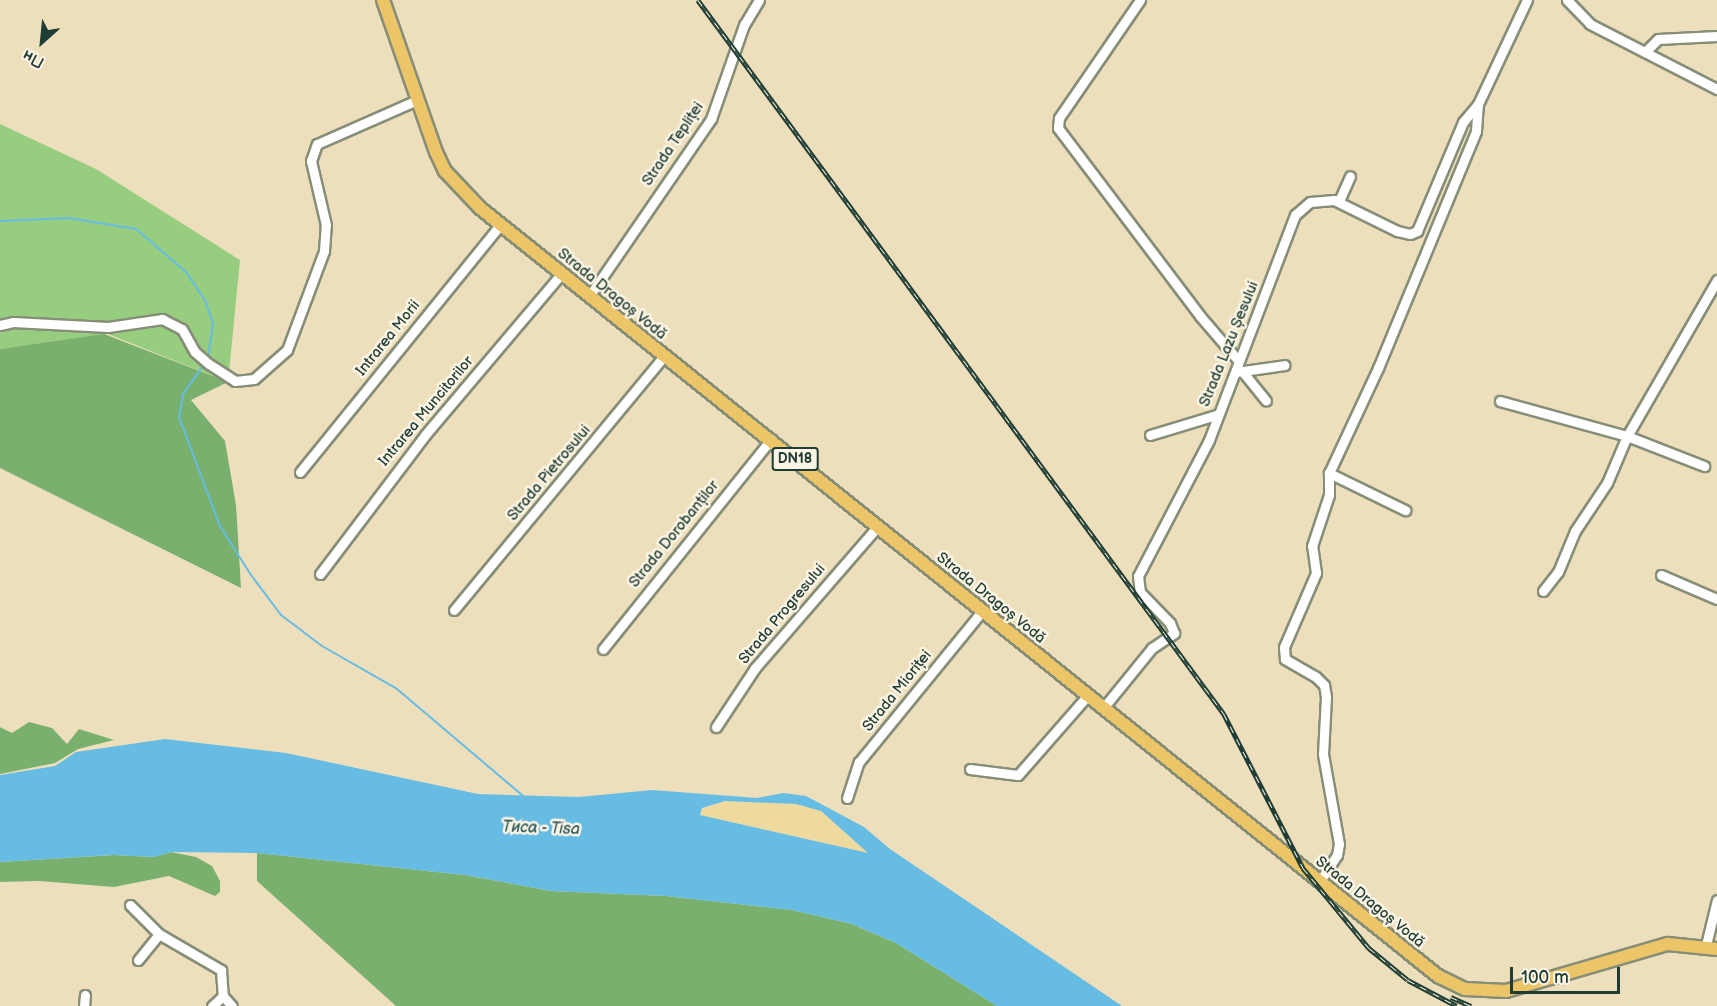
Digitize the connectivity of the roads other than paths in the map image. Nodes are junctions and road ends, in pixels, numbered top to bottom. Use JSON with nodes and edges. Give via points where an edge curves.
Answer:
{"nodes":[{"id":1,"x":383,"y":0,"type":"edge"},
{"id":2,"x":759,"y":0,"type":"edge"},
{"id":3,"x":1140,"y":0,"type":"edge"},
{"id":4,"x":1527,"y":0,"type":"edge"},
{"id":5,"x":1568,"y":0,"type":"edge"},
{"id":6,"x":1717,"y":36,"type":"edge"},
{"id":7,"x":1645,"y":52,"type":"junction"},
{"id":8,"x":1717,"y":89,"type":"edge"},
{"id":9,"x":417,"y":100,"type":"junction"},
{"id":10,"x":1478,"y":104,"type":"junction"},
{"id":11,"x":1350,"y":176,"type":"dead end"},
{"id":12,"x":1339,"y":201,"type":"junction"},
{"id":13,"x":501,"y":224,"type":"junction"},
{"id":14,"x":562,"y":273,"type":"junction"},
{"id":15,"x":1717,"y":280,"type":"edge"},
{"id":16,"x":590,"y":294,"type":"junction"},
{"id":17,"x":0,"y":325,"type":"edge"},
{"id":18,"x":665,"y":355,"type":"junction"},
{"id":19,"x":1237,"y":359,"type":"junction"},
{"id":20,"x":1285,"y":365,"type":"dead end"},
{"id":21,"x":1239,"y":372,"type":"junction"},
{"id":22,"x":1266,"y":401,"type":"dead end"},
{"id":23,"x":1500,"y":401,"type":"dead end"},
{"id":24,"x":1216,"y":415,"type":"junction"},
{"id":25,"x":1150,"y":435,"type":"dead end"},
{"id":26,"x":1627,"y":436,"type":"junction"},
{"id":27,"x":771,"y":439,"type":"junction"},
{"id":28,"x":1704,"y":466,"type":"dead end"},
{"id":29,"x":300,"y":472,"type":"dead end"},
{"id":30,"x":1329,"y":472,"type":"junction"},
{"id":31,"x":1405,"y":510,"type":"dead end"},
{"id":32,"x":878,"y":526,"type":"junction"},
{"id":33,"x":320,"y":574,"type":"dead end"},
{"id":34,"x":1661,"y":575,"type":"dead end"},
{"id":35,"x":1544,"y":591,"type":"dead end"},
{"id":36,"x":1717,"y":599,"type":"edge"},
{"id":37,"x":454,"y":610,"type":"dead end"},
{"id":38,"x":983,"y":610,"type":"junction"},
{"id":39,"x":603,"y":649,"type":"dead end"},
{"id":40,"x":1088,"y":695,"type":"junction"},
{"id":41,"x":1104,"y":707,"type":"junction"},
{"id":42,"x":716,"y":727,"type":"dead end"},
{"id":43,"x":970,"y":769,"type":"dead end"},
{"id":44,"x":847,"y":798,"type":"dead end"},
{"id":45,"x":1320,"y":881,"type":"junction"},
{"id":46,"x":1717,"y":900,"type":"edge"},
{"id":47,"x":130,"y":904,"type":"dead end"},
{"id":48,"x":159,"y":934,"type":"junction"},
{"id":49,"x":1712,"y":947,"type":"edge"},
{"id":50,"x":138,"y":960,"type":"dead end"},
{"id":51,"x":85,"y":995,"type":"dead end"},
{"id":52,"x":223,"y":996,"type":"junction"},
{"id":53,"x":84,"y":1006,"type":"edge"},
{"id":54,"x":212,"y":1006,"type":"edge"},
{"id":55,"x":232,"y":1006,"type":"edge"}],
"edges":[{"from":1,"to":9,"type":"main road","name":"Strada Dragoș Vodă","number":"DN18"},
{"from":2,"to":16,"type":"street","name":"Strada Tepliței","via":[[744,25],[711,119]]},
{"from":3,"to":19,"type":"street","via":[[1059,118],[1058,128]]},
{"from":4,"to":10,"type":"street"},
{"from":5,"to":7,"type":"street","via":[[1590,24]]},
{"from":6,"to":7,"type":"street","via":[[1658,39]]},
{"from":7,"to":8,"type":"street"},
{"from":9,"to":13,"type":"main road","name":"Strada Dragoș Vodă","number":"DN18","via":[[445,171],[472,201]]},
{"from":9,"to":17,"type":"street","via":[[320,141],[314,148],[311,160],[326,225],[324,251],[295,333],[281,357],[245,382],[235,381],[205,362],[182,329],[162,319],[108,327],[13,322]]},
{"from":10,"to":12,"type":"street","via":[[1463,122],[1417,231],[1396,231]]},
{"from":10,"to":30,"type":"street","via":[[1471,142],[1378,368]]},
{"from":11,"to":12,"type":"street"},
{"from":12,"to":19,"type":"street","name":"Strada Lazu Șesului","via":[[1310,202],[1295,216]]},
{"from":13,"to":14,"type":"main road","name":"Strada Dragoș Vodă","number":"DN18"},
{"from":13,"to":29,"type":"street","name":"Intrarea Morii"},
{"from":14,"to":16,"type":"main road","name":"Strada Dragoș Vodă","number":"DN18"},
{"from":14,"to":33,"type":"street","name":"Intrarea Muncitorilor","via":[[425,435]]},
{"from":15,"to":26,"type":"street"},
{"from":16,"to":18,"type":"main road","name":"Strada Dragoș Vodă","number":"DN18"},
{"from":18,"to":27,"type":"main road","name":"Strada Dragoș Vodă","number":"DN18"},
{"from":18,"to":37,"type":"street","name":"Strada Pietrosului"},
{"from":19,"to":21,"type":"street","name":"Strada Lazu Șesului"},
{"from":20,"to":21,"type":"street"},
{"from":21,"to":22,"type":"street"},
{"from":21,"to":24,"type":"street","name":"Strada Lazu Șesului"},
{"from":23,"to":26,"type":"street"},
{"from":24,"to":25,"type":"street"},
{"from":24,"to":41,"type":"street","name":"Strada Lazu Șesului","via":[[1200,458],[1138,576],[1140,592],[1170,623],[1173,633],[1152,648]]},
{"from":26,"to":28,"type":"street"},
{"from":26,"to":35,"type":"street","via":[[1607,483],[1575,531],[1558,572]]},
{"from":27,"to":32,"type":"main road","name":"Strada Dragoș Vodă","number":"DN18"},
{"from":27,"to":39,"type":"street","name":"Strada Dorobanților"},
{"from":30,"to":31,"type":"street"},
{"from":30,"to":45,"type":"street","via":[[1329,495],[1312,546],[1316,573],[1283,652],[1292,665],[1324,685],[1326,697],[1323,754],[1339,844],[1337,855]]},
{"from":32,"to":38,"type":"main road","name":"Strada Dragoș Vodă","number":"DN18"},
{"from":32,"to":42,"type":"street","name":"Strada Progresului","via":[[755,668]]},
{"from":34,"to":36,"type":"street"},
{"from":38,"to":40,"type":"main road","name":"Strada Dragoș Vodă","number":"DN18"},
{"from":38,"to":44,"type":"street","name":"Strada Mioriței","via":[[859,762]]},
{"from":40,"to":41,"type":"main road","name":"Strada Dragoș Vodă","number":"DN18"},
{"from":40,"to":43,"type":"street","via":[[1018,775]]},
{"from":41,"to":45,"type":"main road","name":"Strada Dragoș Vodă","number":"DN18"},
{"from":45,"to":49,"type":"main road","name":"Strada Dragoș Vodă","number":"DN18","via":[[1438,976],[1477,992],[1506,991],[1546,982],[1655,946]]},
{"from":46,"to":49,"type":"street"},
{"from":47,"to":48,"type":"street"},
{"from":48,"to":50,"type":"street"},
{"from":48,"to":52,"type":"street","via":[[221,970]]},
{"from":51,"to":53,"type":"street"},
{"from":52,"to":54,"type":"street"},
{"from":52,"to":55,"type":"street"}]}
